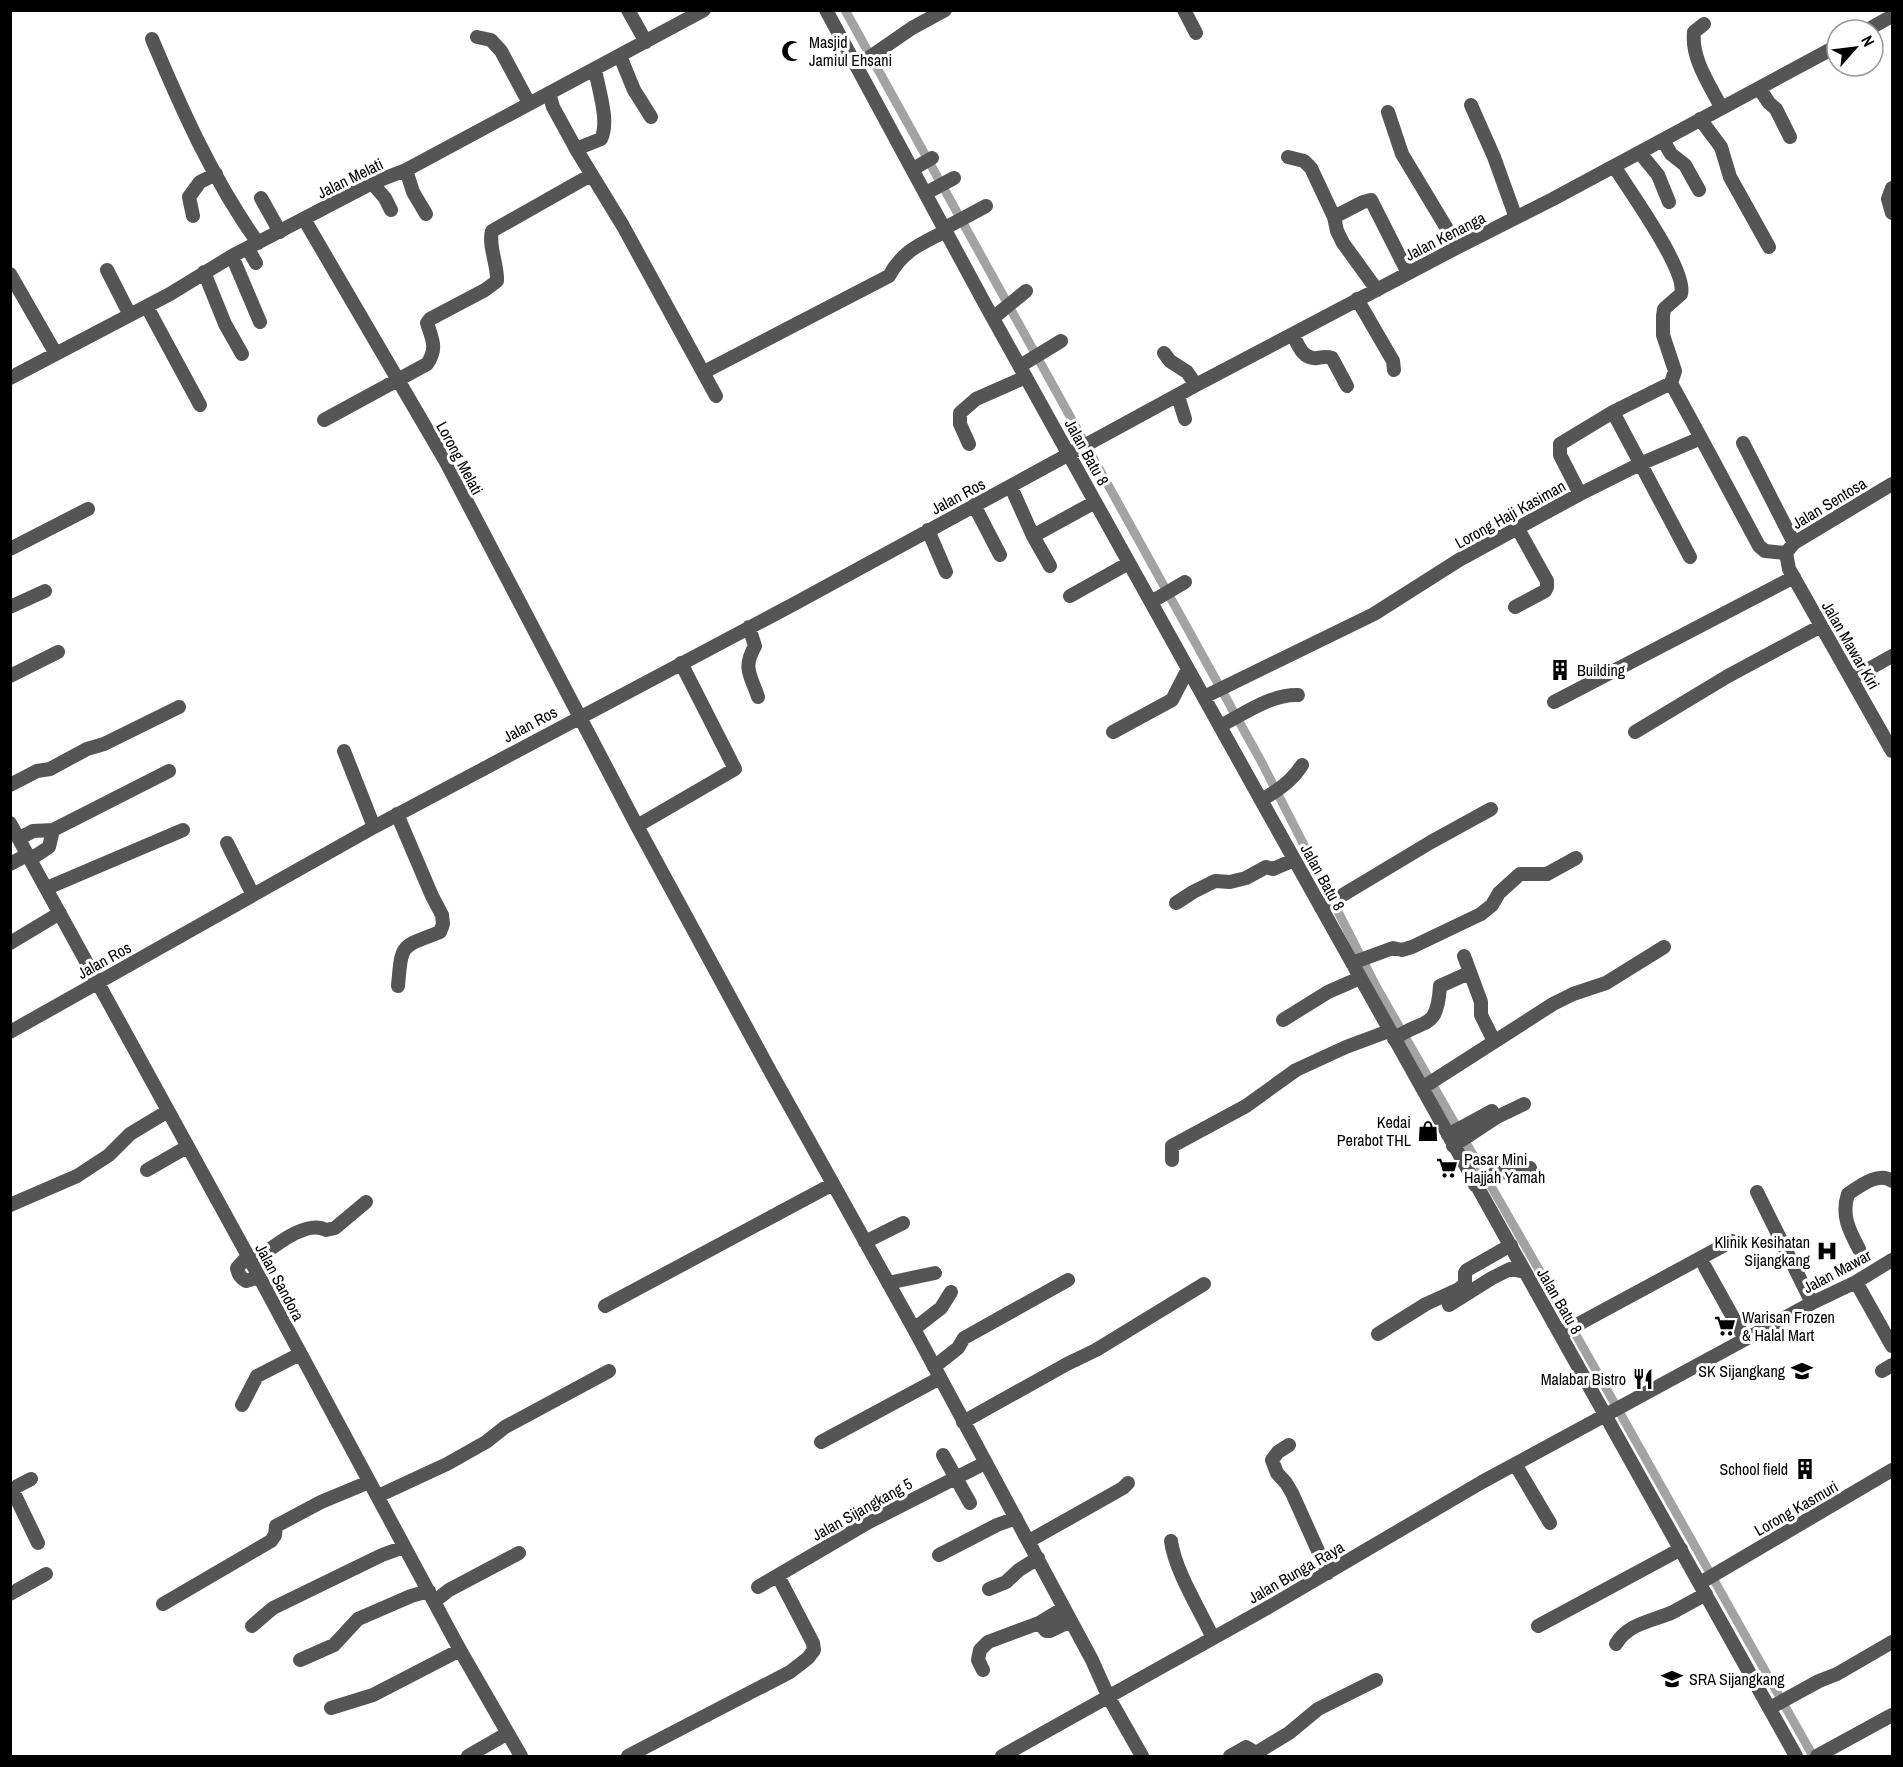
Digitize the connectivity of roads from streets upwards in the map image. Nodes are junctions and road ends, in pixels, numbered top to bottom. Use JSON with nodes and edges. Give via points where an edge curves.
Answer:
{"nodes":[{"id":1,"x":628,"y":10,"type":"edge"},
{"id":2,"x":704,"y":10,"type":"edge"},
{"id":3,"x":826,"y":10,"type":"edge"},
{"id":4,"x":945,"y":10,"type":"edge"},
{"id":5,"x":1184,"y":10,"type":"edge"},
{"id":6,"x":1704,"y":24,"type":"dead end"},
{"id":7,"x":1196,"y":33,"type":"dead end"},
{"id":8,"x":477,"y":37,"type":"dead end"},
{"id":9,"x":152,"y":39,"type":"dead end"},
{"id":10,"x":646,"y":42,"type":"junction"},
{"id":11,"x":1825,"y":52,"type":"edge"},
{"id":12,"x":620,"y":56,"type":"junction"},
{"id":13,"x":861,"y":63,"type":"junction"},
{"id":14,"x":595,"y":69,"type":"junction"},
{"id":15,"x":1759,"y":88,"type":"junction"},
{"id":16,"x":549,"y":93,"type":"junction"},
{"id":17,"x":529,"y":103,"type":"junction"},
{"id":18,"x":1471,"y":105,"type":"dead end"},
{"id":19,"x":1720,"y":107,"type":"junction"},
{"id":20,"x":1388,"y":112,"type":"dead end"},
{"id":21,"x":651,"y":117,"type":"dead end"},
{"id":22,"x":1700,"y":119,"type":"junction"},
{"id":23,"x":1790,"y":137,"type":"dead end"},
{"id":24,"x":1663,"y":140,"type":"junction"},
{"id":25,"x":576,"y":149,"type":"junction"},
{"id":26,"x":1640,"y":153,"type":"junction"},
{"id":27,"x":1288,"y":157,"type":"dead end"},
{"id":28,"x":1614,"y":166,"type":"junction"},
{"id":29,"x":406,"y":170,"type":"junction"},
{"id":30,"x":216,"y":174,"type":"junction"},
{"id":31,"x":591,"y":175,"type":"junction"},
{"id":32,"x":954,"y":178,"type":"dead end"},
{"id":33,"x":372,"y":183,"type":"junction"},
{"id":34,"x":1893,"y":188,"type":"edge"},
{"id":35,"x":1699,"y":190,"type":"dead end"},
{"id":36,"x":930,"y":191,"type":"junction"},
{"id":37,"x":261,"y":198,"type":"dead end"},
{"id":38,"x":1669,"y":202,"type":"dead end"},
{"id":39,"x":986,"y":206,"type":"dead end"},
{"id":40,"x":391,"y":210,"type":"dead end"},
{"id":41,"x":1893,"y":213,"type":"edge"},
{"id":42,"x":426,"y":214,"type":"dead end"},
{"id":43,"x":193,"y":216,"type":"dead end"},
{"id":44,"x":1334,"y":217,"type":"junction"},
{"id":45,"x":1516,"y":218,"type":"junction"},
{"id":46,"x":304,"y":219,"type":"junction"},
{"id":47,"x":949,"y":227,"type":"junction"},
{"id":48,"x":280,"y":232,"type":"junction"},
{"id":49,"x":253,"y":246,"type":"junction"},
{"id":50,"x":1458,"y":247,"type":"junction"},
{"id":51,"x":1769,"y":247,"type":"dead end"},
{"id":52,"x":232,"y":256,"type":"junction"},
{"id":53,"x":256,"y":262,"type":"dead end"},
{"id":54,"x":107,"y":270,"type":"dead end"},
{"id":55,"x":204,"y":272,"type":"junction"},
{"id":56,"x":1408,"y":273,"type":"junction"},
{"id":57,"x":10,"y":274,"type":"edge"},
{"id":58,"x":1377,"y":290,"type":"junction"},
{"id":59,"x":1021,"y":295,"type":"dead end"},
{"id":60,"x":1357,"y":299,"type":"junction"},
{"id":61,"x":147,"y":306,"type":"junction"},
{"id":62,"x":130,"y":315,"type":"junction"},
{"id":63,"x":998,"y":315,"type":"junction"},
{"id":64,"x":260,"y":322,"type":"dead end"},
{"id":65,"x":1293,"y":335,"type":"junction"},
{"id":66,"x":1061,"y":341,"type":"dead end"},
{"id":67,"x":1164,"y":353,"type":"dead end"},
{"id":68,"x":56,"y":354,"type":"junction"},
{"id":69,"x":243,"y":354,"type":"dead end"},
{"id":70,"x":1024,"y":368,"type":"junction"},
{"id":71,"x":1394,"y":370,"type":"dead end"},
{"id":72,"x":704,"y":372,"type":"junction"},
{"id":73,"x":10,"y":378,"type":"edge"},
{"id":74,"x":398,"y":379,"type":"junction"},
{"id":75,"x":1671,"y":383,"type":"junction"},
{"id":76,"x":1196,"y":384,"type":"junction"},
{"id":77,"x":1347,"y":386,"type":"dead end"},
{"id":78,"x":716,"y":396,"type":"dead end"},
{"id":79,"x":1178,"y":396,"type":"junction"},
{"id":80,"x":200,"y":405,"type":"dead end"},
{"id":81,"x":1612,"y":412,"type":"junction"},
{"id":82,"x":1185,"y":419,"type":"dead end"},
{"id":83,"x":324,"y":420,"type":"dead end"},
{"id":84,"x":1701,"y":438,"type":"junction"},
{"id":85,"x":1743,"y":443,"type":"dead end"},
{"id":86,"x":969,"y":444,"type":"dead end"},
{"id":87,"x":1072,"y":452,"type":"junction"},
{"id":88,"x":1640,"y":464,"type":"junction"},
{"id":89,"x":1893,"y":484,"type":"edge"},
{"id":90,"x":1011,"y":487,"type":"junction"},
{"id":91,"x":1580,"y":494,"type":"junction"},
{"id":92,"x":1095,"y":501,"type":"junction"},
{"id":93,"x":974,"y":505,"type":"junction"},
{"id":94,"x":88,"y":509,"type":"dead end"},
{"id":95,"x":1518,"y":529,"type":"junction"},
{"id":96,"x":928,"y":530,"type":"junction"},
{"id":97,"x":1033,"y":536,"type":"junction"},
{"id":98,"x":1790,"y":548,"type":"junction"},
{"id":99,"x":10,"y":549,"type":"edge"},
{"id":100,"x":1000,"y":555,"type":"dead end"},
{"id":101,"x":1690,"y":558,"type":"dead end"},
{"id":102,"x":1130,"y":563,"type":"junction"},
{"id":103,"x":1050,"y":566,"type":"dead end"},
{"id":104,"x":946,"y":572,"type":"dead end"},
{"id":105,"x":1794,"y":577,"type":"junction"},
{"id":106,"x":1179,"y":586,"type":"dead end"},
{"id":107,"x":45,"y":591,"type":"dead end"},
{"id":108,"x":1070,"y":596,"type":"dead end"},
{"id":109,"x":1156,"y":599,"type":"junction"},
{"id":110,"x":10,"y":607,"type":"edge"},
{"id":111,"x":1515,"y":607,"type":"dead end"},
{"id":112,"x":1821,"y":626,"type":"junction"},
{"id":113,"x":749,"y":627,"type":"junction"},
{"id":114,"x":58,"y":652,"type":"dead end"},
{"id":115,"x":1893,"y":656,"type":"edge"},
{"id":116,"x":681,"y":663,"type":"junction"},
{"id":117,"x":1188,"y":669,"type":"junction"},
{"id":118,"x":10,"y":676,"type":"edge"},
{"id":119,"x":1851,"y":679,"type":"junction"},
{"id":120,"x":1209,"y":695,"type":"junction"},
{"id":121,"x":1298,"y":695,"type":"dead end"},
{"id":122,"x":758,"y":697,"type":"dead end"},
{"id":123,"x":1554,"y":702,"type":"dead end"},
{"id":124,"x":179,"y":707,"type":"dead end"},
{"id":125,"x":579,"y":717,"type":"junction"},
{"id":126,"x":1230,"y":721,"type":"junction"},
{"id":127,"x":1113,"y":732,"type":"dead end"},
{"id":128,"x":1635,"y":732,"type":"dead end"},
{"id":129,"x":344,"y":751,"type":"dead end"},
{"id":130,"x":1893,"y":751,"type":"edge"},
{"id":131,"x":1302,"y":765,"type":"dead end"},
{"id":132,"x":170,"y":771,"type":"dead end"},
{"id":133,"x":10,"y":785,"type":"edge"},
{"id":134,"x":1271,"y":795,"type":"junction"},
{"id":135,"x":1491,"y":809,"type":"dead end"},
{"id":136,"x":397,"y":814,"type":"junction"},
{"id":137,"x":10,"y":823,"type":"edge"},
{"id":138,"x":374,"y":826,"type":"junction"},
{"id":139,"x":637,"y":826,"type":"junction"},
{"id":140,"x":53,"y":830,"type":"junction"},
{"id":141,"x":183,"y":830,"type":"dead end"},
{"id":142,"x":20,"y":838,"type":"junction"},
{"id":143,"x":227,"y":843,"type":"dead end"},
{"id":144,"x":29,"y":857,"type":"junction"},
{"id":145,"x":1576,"y":858,"type":"dead end"},
{"id":146,"x":1294,"y":860,"type":"junction"},
{"id":147,"x":10,"y":864,"type":"edge"},
{"id":148,"x":46,"y":888,"type":"junction"},
{"id":149,"x":253,"y":895,"type":"junction"},
{"id":150,"x":1176,"y":903,"type":"dead end"},
{"id":151,"x":1330,"y":904,"type":"junction"},
{"id":152,"x":60,"y":913,"type":"junction"},
{"id":153,"x":10,"y":943,"type":"edge"},
{"id":154,"x":1664,"y":947,"type":"dead end"},
{"id":155,"x":1464,"y":956,"type":"dead end"},
{"id":156,"x":1355,"y":962,"type":"junction"},
{"id":157,"x":1469,"y":973,"type":"junction"},
{"id":158,"x":1360,"y":978,"type":"junction"},
{"id":159,"x":98,"y":982,"type":"junction"},
{"id":160,"x":398,"y":986,"type":"dead end"},
{"id":161,"x":1282,"y":1020,"type":"dead end"},
{"id":162,"x":10,"y":1032,"type":"edge"},
{"id":163,"x":1398,"y":1033,"type":"junction"},
{"id":164,"x":1494,"y":1041,"type":"junction"},
{"id":165,"x":1424,"y":1087,"type":"junction"},
{"id":166,"x":1524,"y":1104,"type":"dead end"},
{"id":167,"x":168,"y":1112,"type":"junction"},
{"id":168,"x":1457,"y":1136,"type":"junction"},
{"id":169,"x":187,"y":1147,"type":"junction"},
{"id":170,"x":1172,"y":1160,"type":"dead end"},
{"id":171,"x":1530,"y":1168,"type":"dead end"},
{"id":172,"x":147,"y":1170,"type":"dead end"},
{"id":173,"x":1483,"y":1180,"type":"junction"},
{"id":174,"x":1893,"y":1181,"type":"edge"},
{"id":175,"x":833,"y":1184,"type":"junction"},
{"id":176,"x":1756,"y":1192,"type":"dead end"},
{"id":177,"x":366,"y":1202,"type":"dead end"},
{"id":178,"x":10,"y":1205,"type":"edge"},
{"id":179,"x":903,"y":1222,"type":"dead end"},
{"id":180,"x":1732,"y":1241,"type":"dead end"},
{"id":181,"x":865,"y":1242,"type":"junction"},
{"id":182,"x":1511,"y":1245,"type":"junction"},
{"id":183,"x":1859,"y":1249,"type":"dead end"},
{"id":184,"x":250,"y":1259,"type":"junction"},
{"id":185,"x":1893,"y":1260,"type":"edge"},
{"id":186,"x":1705,"y":1267,"type":"dead end"},
{"id":187,"x":1525,"y":1272,"type":"junction"},
{"id":188,"x":935,"y":1273,"type":"dead end"},
{"id":189,"x":1068,"y":1280,"type":"dead end"},
{"id":190,"x":1856,"y":1282,"type":"junction"},
{"id":191,"x":888,"y":1283,"type":"junction"},
{"id":192,"x":1204,"y":1284,"type":"dead end"},
{"id":193,"x":951,"y":1292,"type":"dead end"},
{"id":194,"x":1812,"y":1303,"type":"junction"},
{"id":195,"x":1449,"y":1305,"type":"dead end"},
{"id":196,"x":605,"y":1306,"type":"dead end"},
{"id":197,"x":914,"y":1329,"type":"junction"},
{"id":198,"x":1378,"y":1334,"type":"dead end"},
{"id":199,"x":1560,"y":1334,"type":"junction"},
{"id":200,"x":1745,"y":1339,"type":"junction"},
{"id":201,"x":1893,"y":1346,"type":"edge"},
{"id":202,"x":300,"y":1354,"type":"junction"},
{"id":203,"x":609,"y":1371,"type":"dead end"},
{"id":204,"x":937,"y":1373,"type":"junction"},
{"id":205,"x":242,"y":1405,"type":"dead end"},
{"id":206,"x":1609,"y":1414,"type":"junction"},
{"id":207,"x":963,"y":1422,"type":"junction"},
{"id":208,"x":821,"y":1442,"type":"dead end"},
{"id":209,"x":1288,"y":1445,"type":"dead end"},
{"id":210,"x":943,"y":1455,"type":"dead end"},
{"id":211,"x":985,"y":1463,"type":"junction"},
{"id":212,"x":1515,"y":1464,"type":"junction"},
{"id":213,"x":1893,"y":1470,"type":"edge"},
{"id":214,"x":955,"y":1477,"type":"junction"},
{"id":215,"x":31,"y":1479,"type":"dead end"},
{"id":216,"x":369,"y":1482,"type":"junction"},
{"id":217,"x":1128,"y":1483,"type":"dead end"},
{"id":218,"x":11,"y":1490,"type":"edge"},
{"id":219,"x":378,"y":1496,"type":"junction"},
{"id":220,"x":970,"y":1503,"type":"dead end"},
{"id":221,"x":1016,"y":1518,"type":"junction"},
{"id":222,"x":1550,"y":1523,"type":"dead end"},
{"id":223,"x":1029,"y":1541,"type":"junction"},
{"id":224,"x":1171,"y":1541,"type":"dead end"},
{"id":225,"x":38,"y":1543,"type":"dead end"},
{"id":226,"x":404,"y":1547,"type":"junction"},
{"id":227,"x":1681,"y":1549,"type":"junction"},
{"id":228,"x":519,"y":1553,"type":"dead end"},
{"id":229,"x":939,"y":1555,"type":"dead end"},
{"id":230,"x":1038,"y":1558,"type":"junction"},
{"id":231,"x":1328,"y":1573,"type":"junction"},
{"id":232,"x":46,"y":1574,"type":"dead end"},
{"id":233,"x":778,"y":1576,"type":"junction"},
{"id":234,"x":1707,"y":1583,"type":"junction"},
{"id":235,"x":758,"y":1587,"type":"dead end"},
{"id":236,"x":989,"y":1589,"type":"dead end"},
{"id":237,"x":10,"y":1594,"type":"edge"},
{"id":238,"x":432,"y":1596,"type":"junction"},
{"id":239,"x":162,"y":1604,"type":"dead end"},
{"id":240,"x":1064,"y":1608,"type":"junction"},
{"id":241,"x":1071,"y":1621,"type":"junction"},
{"id":242,"x":1039,"y":1623,"type":"junction"},
{"id":243,"x":252,"y":1626,"type":"dead end"},
{"id":244,"x":1538,"y":1626,"type":"dead end"},
{"id":245,"x":1214,"y":1638,"type":"junction"},
{"id":246,"x":1893,"y":1642,"type":"edge"},
{"id":247,"x":1616,"y":1644,"type":"dead end"},
{"id":248,"x":460,"y":1650,"type":"junction"},
{"id":249,"x":300,"y":1660,"type":"dead end"},
{"id":250,"x":983,"y":1670,"type":"dead end"},
{"id":251,"x":1376,"y":1680,"type":"dead end"},
{"id":252,"x":1108,"y":1698,"type":"junction"},
{"id":253,"x":1778,"y":1703,"type":"junction"},
{"id":254,"x":331,"y":1708,"type":"dead end"},
{"id":255,"x":1893,"y":1715,"type":"edge"},
{"id":256,"x":508,"y":1733,"type":"junction"},
{"id":257,"x":468,"y":1756,"type":"edge"},
{"id":258,"x":521,"y":1756,"type":"edge"},
{"id":259,"x":627,"y":1756,"type":"edge"},
{"id":260,"x":1002,"y":1756,"type":"edge"},
{"id":261,"x":1142,"y":1756,"type":"edge"},
{"id":262,"x":1230,"y":1756,"type":"edge"},
{"id":263,"x":1796,"y":1756,"type":"edge"},
{"id":264,"x":1817,"y":1756,"type":"edge"}],
"edges":[{"from":1,"to":10,"type":"street"},
{"from":2,"to":10,"type":"street","name":"Jalan Melati"},
{"from":3,"to":13,"type":"street","name":"Jalan Batu 8"},
{"from":4,"to":13,"type":"street"},
{"from":5,"to":7,"type":"street"},
{"from":6,"to":19,"type":"street","via":[[1694,32],[1693,40]]},
{"from":8,"to":17,"type":"street","via":[[491,40],[501,51]]},
{"from":9,"to":30,"type":"street","via":[[193,134]]},
{"from":10,"to":12,"type":"street","name":"Jalan Melati"},
{"from":11,"to":15,"type":"street","name":"Jalan Kenanga"},
{"from":12,"to":14,"type":"street","name":"Jalan Melati"},
{"from":12,"to":21,"type":"street"},
{"from":13,"to":36,"type":"street","name":"Jalan Batu 8","via":[[923,163]]},
{"from":14,"to":16,"type":"street","name":"Jalan Melati"},
{"from":14,"to":25,"type":"street","via":[[604,119],[603,136]]},
{"from":15,"to":19,"type":"street","name":"Jalan Kenanga"},
{"from":15,"to":23,"type":"street","via":[[1776,108]]},
{"from":16,"to":17,"type":"street","name":"Jalan Melati"},
{"from":16,"to":25,"type":"street"},
{"from":17,"to":29,"type":"street","name":"Jalan Melati"},
{"from":18,"to":45,"type":"street"},
{"from":19,"to":22,"type":"street","name":"Jalan Kenanga"},
{"from":20,"to":50,"type":"street","via":[[1402,154]]},
{"from":22,"to":24,"type":"street","name":"Jalan Kenanga"},
{"from":22,"to":51,"type":"street","via":[[1721,147],[1730,177]]},
{"from":24,"to":26,"type":"street","name":"Jalan Kenanga"},
{"from":24,"to":35,"type":"street","via":[[1671,154],[1685,165]]},
{"from":25,"to":31,"type":"street"},
{"from":26,"to":28,"type":"street","name":"Jalan Kenanga"},
{"from":26,"to":38,"type":"street","via":[[1658,175]]},
{"from":27,"to":44,"type":"street","via":[[1304,161],[1311,168]]},
{"from":28,"to":45,"type":"street","name":"Jalan Kenanga"},
{"from":28,"to":75,"type":"street","via":[[1659,236],[1681,280],[1681,294],[1664,309],[1663,316],[1664,335],[1675,371]]},
{"from":29,"to":33,"type":"street","name":"Jalan Melati"},
{"from":29,"to":42,"type":"street"},
{"from":30,"to":43,"type":"street","via":[[200,182],[189,197]]},
{"from":30,"to":49,"type":"street"},
{"from":31,"to":72,"type":"street"},
{"from":31,"to":74,"type":"street","via":[[492,231],[497,281],[430,319],[427,322],[433,355],[427,364]]},
{"from":32,"to":36,"type":"street"},
{"from":33,"to":40,"type":"street"},
{"from":33,"to":46,"type":"street","name":"Jalan Melati"},
{"from":34,"to":41,"type":"street","via":[[1888,200]]},
{"from":36,"to":47,"type":"street","name":"Jalan Batu 8"},
{"from":37,"to":48,"type":"street"},
{"from":39,"to":47,"type":"street"},
{"from":44,"to":56,"type":"street","via":[[1371,200]]},
{"from":44,"to":58,"type":"street","via":[[1343,243]]},
{"from":45,"to":50,"type":"street","name":"Jalan Kenanga"},
{"from":46,"to":48,"type":"street","name":"Jalan Melati"},
{"from":46,"to":74,"type":"street","name":"Lorong Melati"},
{"from":47,"to":63,"type":"street","name":"Jalan Batu 8"},
{"from":47,"to":72,"type":"street","via":[[908,251],[889,276]]},
{"from":48,"to":49,"type":"street","name":"Jalan Melati"},
{"from":49,"to":52,"type":"street","name":"Jalan Melati"},
{"from":49,"to":53,"type":"street"},
{"from":50,"to":56,"type":"street","name":"Jalan Kenanga"},
{"from":52,"to":55,"type":"street","name":"Jalan Melati"},
{"from":52,"to":64,"type":"street"},
{"from":54,"to":62,"type":"street"},
{"from":55,"to":61,"type":"street","name":"Jalan Melati"},
{"from":55,"to":69,"type":"street","via":[[225,324]]},
{"from":56,"to":58,"type":"street","name":"Jalan Kenanga"},
{"from":57,"to":68,"type":"street"},
{"from":58,"to":60,"type":"street","name":"Jalan Kenanga"},
{"from":59,"to":63,"type":"street"},
{"from":60,"to":65,"type":"street","name":"Jalan Kenanga"},
{"from":60,"to":71,"type":"street","via":[[1393,361]]},
{"from":61,"to":62,"type":"street","name":"Jalan Melati"},
{"from":61,"to":80,"type":"street"},
{"from":62,"to":68,"type":"street","name":"Jalan Melati"},
{"from":63,"to":70,"type":"street","name":"Jalan Batu 8"},
{"from":65,"to":76,"type":"street","name":"Jalan Kenanga"},
{"from":65,"to":77,"type":"street","via":[[1307,357],[1332,357]]},
{"from":66,"to":70,"type":"street"},
{"from":67,"to":76,"type":"street","via":[[1188,372]]},
{"from":68,"to":73,"type":"street","name":"Jalan Melati"},
{"from":70,"to":86,"type":"street","via":[[960,412],[960,424]]},
{"from":70,"to":87,"type":"street","name":"Jalan Batu 8"},
{"from":72,"to":78,"type":"street"},
{"from":74,"to":83,"type":"street"},
{"from":74,"to":125,"type":"street","name":"Lorong Melati","via":[[446,462]]},
{"from":75,"to":81,"type":"street"},
{"from":75,"to":84,"type":"street"},
{"from":76,"to":79,"type":"street","name":"Jalan Kenanga"},
{"from":79,"to":82,"type":"street"},
{"from":79,"to":87,"type":"street","name":"Jalan Kenanga"},
{"from":81,"to":88,"type":"street"},
{"from":81,"to":91,"type":"street","via":[[1560,444],[1560,455]]},
{"from":84,"to":88,"type":"street","name":"Lorong Haji Kasiman"},
{"from":84,"to":98,"type":"street","via":[[1759,546],[1764,551]]},
{"from":85,"to":98,"type":"street","name":"Jalan Mawar Kiri"},
{"from":87,"to":90,"type":"street","name":"Jalan Ros"},
{"from":87,"to":92,"type":"street","name":"Jalan Batu 8"},
{"from":88,"to":91,"type":"street","name":"Lorong Haji Kasiman"},
{"from":88,"to":101,"type":"street"},
{"from":89,"to":98,"type":"street","name":"Jalan Sentosa"},
{"from":90,"to":93,"type":"street","name":"Jalan Ros"},
{"from":90,"to":97,"type":"street"},
{"from":91,"to":95,"type":"street","name":"Lorong Haji Kasiman"},
{"from":92,"to":97,"type":"street"},
{"from":92,"to":102,"type":"street","name":"Jalan Batu 8"},
{"from":93,"to":96,"type":"street","name":"Jalan Ros"},
{"from":93,"to":100,"type":"street"},
{"from":94,"to":99,"type":"street"},
{"from":95,"to":111,"type":"street","via":[[1547,587]]},
{"from":95,"to":120,"type":"street","name":"Lorong Haji Kasiman","via":[[1459,560],[1374,614]]},
{"from":96,"to":104,"type":"street"},
{"from":96,"to":113,"type":"street","name":"Jalan Ros"},
{"from":97,"to":103,"type":"street"},
{"from":98,"to":105,"type":"street","name":"Jalan Mawar Kiri","via":[[1786,562]]},
{"from":102,"to":108,"type":"street"},
{"from":102,"to":109,"type":"street","name":"Jalan Batu 8"},
{"from":105,"to":112,"type":"street","name":"Jalan Mawar Kiri"},
{"from":105,"to":123,"type":"street"},
{"from":106,"to":109,"type":"street"},
{"from":107,"to":110,"type":"street"},
{"from":109,"to":117,"type":"street","name":"Jalan Batu 8"},
{"from":112,"to":119,"type":"street","name":"Jalan Mawar Kiri"},
{"from":112,"to":128,"type":"street"},
{"from":113,"to":116,"type":"street","name":"Jalan Ros"},
{"from":113,"to":122,"type":"street","via":[[755,646],[747,670]]},
{"from":114,"to":118,"type":"street"},
{"from":115,"to":119,"type":"street"},
{"from":116,"to":125,"type":"street","name":"Jalan Ros"},
{"from":116,"to":139,"type":"street","via":[[735,769]]},
{"from":117,"to":120,"type":"street","name":"Jalan Batu 8"},
{"from":117,"to":127,"type":"street","via":[[1172,700]]},
{"from":119,"to":130,"type":"street","name":"Jalan Mawar Kiri"},
{"from":120,"to":126,"type":"street","name":"Jalan Batu 8"},
{"from":121,"to":126,"type":"street","via":[[1286,694]]},
{"from":124,"to":133,"type":"street","via":[[104,744],[87,748],[50,770],[37,771]]},
{"from":125,"to":136,"type":"street","name":"Jalan Ros"},
{"from":125,"to":139,"type":"street","name":"Lorong Melati"},
{"from":126,"to":134,"type":"street","name":"Jalan Batu 8"},
{"from":129,"to":138,"type":"street"},
{"from":131,"to":134,"type":"street"},
{"from":132,"to":140,"type":"street"},
{"from":134,"to":146,"type":"street","name":"Jalan Batu 8"},
{"from":135,"to":151,"type":"street"},
{"from":136,"to":138,"type":"street","name":"Jalan Ros"},
{"from":136,"to":160,"type":"street","via":[[443,924],[440,932],[406,946],[401,954]]},
{"from":137,"to":142,"type":"street","name":"Jalan Sandora"},
{"from":138,"to":149,"type":"street","name":"Jalan Ros"},
{"from":139,"to":175,"type":"street","name":"Lorong Melati"},
{"from":140,"to":142,"type":"street","via":[[33,831]]},
{"from":140,"to":144,"type":"street","via":[[49,847]]},
{"from":141,"to":148,"type":"street"},
{"from":142,"to":144,"type":"street","name":"Jalan Sandora"},
{"from":143,"to":149,"type":"street"},
{"from":144,"to":147,"type":"street"},
{"from":144,"to":148,"type":"street","name":"Jalan Sandora"},
{"from":145,"to":156,"type":"street","via":[[1547,874],[1520,874],[1481,914],[1412,947],[1393,948]]},
{"from":146,"to":150,"type":"street","via":[[1266,867],[1246,878],[1215,881]]},
{"from":146,"to":151,"type":"street","name":"Jalan Batu 8"},
{"from":148,"to":152,"type":"street","name":"Jalan Sandora"},
{"from":149,"to":159,"type":"street","name":"Jalan Ros"},
{"from":151,"to":156,"type":"street","name":"Jalan Batu 8"},
{"from":152,"to":153,"type":"street"},
{"from":152,"to":159,"type":"street","name":"Jalan Sandora"},
{"from":154,"to":164,"type":"street","via":[[1606,983],[1553,1004]]},
{"from":155,"to":157,"type":"street"},
{"from":156,"to":158,"type":"street","name":"Jalan Batu 8"},
{"from":157,"to":163,"type":"street","via":[[1440,986],[1439,1007],[1432,1019]]},
{"from":157,"to":164,"type":"street","via":[[1481,1002],[1481,1015]]},
{"from":158,"to":161,"type":"street"},
{"from":158,"to":163,"type":"street","name":"Jalan Batu 8"},
{"from":159,"to":162,"type":"street","name":"Jalan Ros"},
{"from":159,"to":167,"type":"street","name":"Jalan Sandora"},
{"from":163,"to":165,"type":"street","name":"Jalan Batu 8"},
{"from":163,"to":170,"type":"street","via":[[1346,1047],[1296,1070],[1246,1106],[1172,1146]]},
{"from":164,"to":165,"type":"street"},
{"from":165,"to":168,"type":"street","name":"Jalan Batu 8"},
{"from":166,"to":168,"type":"street","via":[[1492,1111]]},
{"from":167,"to":169,"type":"street","name":"Jalan Sandora"},
{"from":167,"to":178,"type":"street","via":[[130,1134],[109,1155],[77,1176]]},
{"from":168,"to":173,"type":"street","name":"Jalan Batu 8"},
{"from":169,"to":172,"type":"street"},
{"from":169,"to":184,"type":"street","name":"Jalan Sandora"},
{"from":171,"to":173,"type":"street"},
{"from":173,"to":182,"type":"street","name":"Jalan Batu 8"},
{"from":174,"to":183,"type":"street","via":[[1873,1179],[1848,1194],[1844,1216]]},
{"from":175,"to":181,"type":"street","name":"Lorong Melati"},
{"from":175,"to":196,"type":"street"},
{"from":176,"to":194,"type":"street"},
{"from":177,"to":184,"type":"street","via":[[335,1228],[303,1228]]},
{"from":179,"to":181,"type":"street"},
{"from":180,"to":199,"type":"street"},
{"from":181,"to":191,"type":"street","name":"Lorong Melati"},
{"from":182,"to":187,"type":"street","name":"Jalan Batu 8"},
{"from":182,"to":198,"type":"street","via":[[1467,1270],[1465,1284],[1459,1289]]},
{"from":184,"to":202,"type":"street","name":"Jalan Sandora","via":[[237,1268],[241,1279],[259,1277]]},
{"from":185,"to":190,"type":"street","name":"Jalan Mawar"},
{"from":186,"to":200,"type":"street"},
{"from":187,"to":195,"type":"street","via":[[1510,1269]]},
{"from":187,"to":199,"type":"street","name":"Jalan Batu 8"},
{"from":188,"to":191,"type":"street"},
{"from":189,"to":204,"type":"street","via":[[964,1338]]},
{"from":190,"to":194,"type":"street","name":"Jalan Mawar"},
{"from":190,"to":201,"type":"street"},
{"from":191,"to":197,"type":"street","name":"Lorong Melati"},
{"from":192,"to":207,"type":"street","via":[[1096,1350]]},
{"from":193,"to":197,"type":"street","via":[[941,1308]]},
{"from":194,"to":200,"type":"street","name":"Jalan Mawar"},
{"from":197,"to":204,"type":"street","name":"Lorong Melati"},
{"from":199,"to":206,"type":"street","name":"Jalan Batu 8"},
{"from":200,"to":206,"type":"street","name":"Jalan Mawar"},
{"from":202,"to":205,"type":"street","via":[[257,1376]]},
{"from":202,"to":216,"type":"street","name":"Jalan Sandora"},
{"from":203,"to":219,"type":"street","via":[[505,1427],[447,1464]]},
{"from":204,"to":207,"type":"street","name":"Lorong Melati"},
{"from":204,"to":208,"type":"street"},
{"from":206,"to":212,"type":"street","name":"Jalan Bunga Raya"},
{"from":206,"to":227,"type":"street","name":"Jalan Batu 8"},
{"from":207,"to":211,"type":"street","name":"Lorong Melati"},
{"from":209,"to":231,"type":"street","via":[[1272,1460],[1292,1493]]},
{"from":210,"to":214,"type":"street"},
{"from":211,"to":214,"type":"street","name":"Jalan Sijangkang 5"},
{"from":211,"to":221,"type":"street","name":"Lorong Melati"},
{"from":212,"to":222,"type":"street"},
{"from":212,"to":231,"type":"street","name":"Jalan Bunga Raya"},
{"from":213,"to":234,"type":"street","name":"Lorong Kasmuri"},
{"from":214,"to":220,"type":"street"},
{"from":214,"to":233,"type":"street","name":"Jalan Sijangkang 5"},
{"from":215,"to":218,"type":"street"},
{"from":216,"to":219,"type":"street","name":"Jalan Sandora"},
{"from":216,"to":239,"type":"street","via":[[276,1526],[271,1541]]},
{"from":217,"to":223,"type":"street"},
{"from":218,"to":225,"type":"street"},
{"from":219,"to":226,"type":"street","name":"Jalan Sandora"},
{"from":221,"to":223,"type":"street","name":"Lorong Melati"},
{"from":221,"to":229,"type":"street"},
{"from":223,"to":230,"type":"street","name":"Lorong Melati"},
{"from":224,"to":245,"type":"street","via":[[1172,1551]]},
{"from":226,"to":238,"type":"street","name":"Jalan Sandora"},
{"from":226,"to":243,"type":"street","via":[[273,1608]]},
{"from":227,"to":234,"type":"street","name":"Jalan Batu 8"},
{"from":227,"to":244,"type":"street"},
{"from":228,"to":238,"type":"street"},
{"from":230,"to":236,"type":"street","via":[[1006,1582]]},
{"from":230,"to":240,"type":"street","name":"Lorong Melati"},
{"from":231,"to":245,"type":"street","name":"Jalan Bunga Raya"},
{"from":232,"to":237,"type":"street"},
{"from":233,"to":235,"type":"street","name":"Jalan Sijangkang 5"},
{"from":233,"to":259,"type":"street","via":[[813,1643],[811,1654],[790,1672]]},
{"from":234,"to":247,"type":"street","name":"Lorong Kasmuri","via":[[1671,1613],[1632,1629]]},
{"from":234,"to":253,"type":"street","name":"Jalan Batu 8"},
{"from":238,"to":248,"type":"street","name":"Jalan Sandora"},
{"from":238,"to":249,"type":"street","via":[[411,1596],[364,1616],[334,1645]]},
{"from":240,"to":241,"type":"street","name":"Lorong Melati"},
{"from":240,"to":242,"type":"street"},
{"from":241,"to":242,"type":"street","via":[[1050,1631]]},
{"from":241,"to":252,"type":"street","name":"Lorong Melati"},
{"from":242,"to":250,"type":"street","via":[[988,1642],[980,1650],[978,1660]]},
{"from":245,"to":252,"type":"street","name":"Jalan Bunga Raya"},
{"from":246,"to":253,"type":"street"},
{"from":248,"to":254,"type":"street","via":[[373,1695]]},
{"from":248,"to":256,"type":"street","name":"Jalan Sandora"},
{"from":251,"to":262,"type":"street","via":[[1318,1709],[1256,1753],[1246,1747]]},
{"from":252,"to":260,"type":"street","name":"Jalan Bunga Raya"},
{"from":252,"to":261,"type":"street","name":"Lorong Melati"},
{"from":253,"to":263,"type":"street","name":"Jalan Batu 8"},
{"from":255,"to":264,"type":"street"},
{"from":256,"to":257,"type":"street"},
{"from":256,"to":258,"type":"street","name":"Jalan Sandora"}]}
